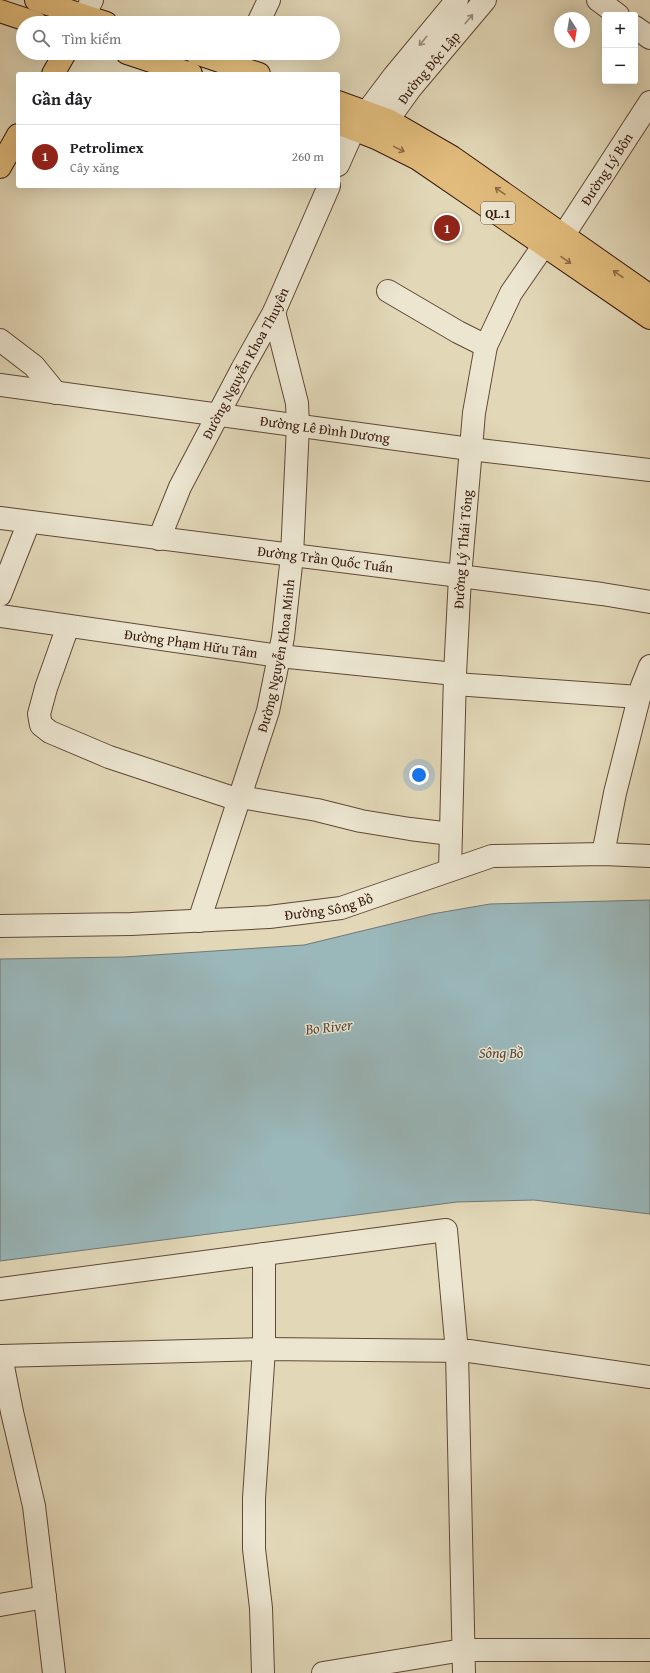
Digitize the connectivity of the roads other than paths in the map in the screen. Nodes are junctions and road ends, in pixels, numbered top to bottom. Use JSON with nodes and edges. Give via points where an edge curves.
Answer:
{"nodes":[{"id":1,"x":36,"y":0,"type":"edge"},
{"id":2,"x":269,"y":0,"type":"edge"},
{"id":3,"x":457,"y":0,"type":"edge"},
{"id":4,"x":485,"y":0,"type":"edge"},
{"id":5,"x":598,"y":0,"type":"edge"},
{"id":6,"x":0,"y":11,"type":"edge"},
{"id":7,"x":614,"y":12,"type":"edge"},
{"id":8,"x":86,"y":13,"type":"edge"},
{"id":9,"x":16,"y":16,"type":"edge"},
{"id":10,"x":261,"y":16,"type":"edge"},
{"id":11,"x":638,"y":29,"type":"edge"},
{"id":12,"x":650,"y":38,"type":"edge"},
{"id":13,"x":61,"y":60,"type":"edge"},
{"id":14,"x":148,"y":60,"type":"edge"},
{"id":15,"x":240,"y":60,"type":"edge"},
{"id":16,"x":54,"y":72,"type":"edge"},
{"id":17,"x":185,"y":72,"type":"edge"},
{"id":18,"x":256,"y":72,"type":"edge"},
{"id":19,"x":650,"y":102,"type":"edge"},
{"id":20,"x":340,"y":103,"type":"edge"},
{"id":21,"x":368,"y":112,"type":"junction"},
{"id":22,"x":388,"y":120,"type":"junction"},
{"id":23,"x":346,"y":126,"type":"edge"},
{"id":24,"x":376,"y":138,"type":"junction"},
{"id":25,"x":16,"y":139,"type":"edge"},
{"id":26,"x":340,"y":155,"type":"edge"},
{"id":27,"x":0,"y":167,"type":"edge"},
{"id":28,"x":328,"y":188,"type":"edge"},
{"id":29,"x":554,"y":241,"type":"junction"},
{"id":30,"x":388,"y":291,"type":"dead end"},
{"id":31,"x":650,"y":296,"type":"edge"},
{"id":32,"x":274,"y":312,"type":"junction"},
{"id":33,"x":650,"y":318,"type":"edge"},
{"id":34,"x":0,"y":340,"type":"edge"},
{"id":35,"x":486,"y":346,"type":"junction"},
{"id":36,"x":0,"y":386,"type":"edge"},
{"id":37,"x":56,"y":393,"type":"junction"},
{"id":38,"x":218,"y":414,"type":"junction"},
{"id":39,"x":298,"y":425,"type":"junction"},
{"id":40,"x":470,"y":449,"type":"junction"},
{"id":41,"x":650,"y":470,"type":"edge"},
{"id":42,"x":0,"y":518,"type":"edge"},
{"id":43,"x":29,"y":522,"type":"junction"},
{"id":44,"x":159,"y":539,"type":"junction"},
{"id":45,"x":292,"y":556,"type":"junction"},
{"id":46,"x":460,"y":577,"type":"junction"},
{"id":47,"x":0,"y":595,"type":"edge"},
{"id":48,"x":650,"y":602,"type":"edge"},
{"id":49,"x":0,"y":616,"type":"edge"},
{"id":50,"x":68,"y":626,"type":"junction"},
{"id":51,"x":279,"y":656,"type":"junction"},
{"id":52,"x":650,"y":666,"type":"edge"},
{"id":53,"x":455,"y":679,"type":"junction"},
{"id":54,"x":643,"y":691,"type":"edge"},
{"id":55,"x":239,"y":799,"type":"junction"},
{"id":56,"x":451,"y":834,"type":"junction"},
{"id":57,"x":603,"y":854,"type":"junction"},
{"id":58,"x":650,"y":856,"type":"edge"},
{"id":59,"x":450,"y":870,"type":"junction"},
{"id":60,"x":199,"y":921,"type":"junction"},
{"id":61,"x":0,"y":926,"type":"edge"},
{"id":62,"x":264,"y":1254,"type":"junction"},
{"id":63,"x":0,"y":1289,"type":"edge"},
{"id":64,"x":264,"y":1348,"type":"junction"},
{"id":65,"x":457,"y":1352,"type":"junction"},
{"id":66,"x":1,"y":1356,"type":"edge"},
{"id":67,"x":650,"y":1377,"type":"edge"},
{"id":68,"x":45,"y":1597,"type":"junction"},
{"id":69,"x":0,"y":1605,"type":"edge"},
{"id":70,"x":463,"y":1650,"type":"junction"},
{"id":71,"x":650,"y":1650,"type":"edge"},
{"id":72,"x":54,"y":1673,"type":"edge"},
{"id":73,"x":263,"y":1673,"type":"edge"},
{"id":74,"x":323,"y":1673,"type":"edge"},
{"id":75,"x":464,"y":1673,"type":"edge"}],
"edges":[{"from":1,"to":8,"type":"main road"},
{"from":2,"to":10,"type":"street"},
{"from":3,"to":21,"type":"street","name":"Đường Độc Lập","one_way":true,"via":[[394,76]]},
{"from":22,"to":4,"type":"street","name":"Đường Độc Lập","one_way":true,"via":[[410,88]]},
{"from":5,"to":7,"type":"street"},
{"from":6,"to":9,"type":"main road"},
{"from":11,"to":12,"type":"street"},
{"from":13,"to":16,"type":"main road"},
{"from":14,"to":17,"type":"main road"},
{"from":15,"to":18,"type":"main road"},
{"from":19,"to":29,"type":"street","name":"Đường Lý Bôn"},
{"from":20,"to":21,"type":"main road","number":"QL.1"},
{"from":21,"to":22,"type":"main road","number":"QL.1"},
{"from":21,"to":23,"type":"street","name":"Đường Độc Lập"},
{"from":22,"to":24,"type":"street","name":"Đường Độc Lập"},
{"from":29,"to":22,"type":"main road","number":"QL.1","one_way":true,"via":[[452,157]]},
{"from":23,"to":24,"type":"main road","number":"QL.1"},
{"from":23,"to":26,"type":"street"},
{"from":24,"to":29,"type":"main road","number":"QL.1","one_way":true,"via":[[418,158]]},
{"from":25,"to":27,"type":"main road"},
{"from":28,"to":32,"type":"street","name":"Đường Nguyễn Khoa Thuyên"},
{"from":31,"to":29,"type":"main road","number":"QL.1","one_way":true},
{"from":29,"to":33,"type":"main road","number":"QL.1","one_way":true},
{"from":29,"to":35,"type":"street","name":"Đường Lý Thái Tông","via":[[511,293]]},
{"from":30,"to":35,"type":"street"},
{"from":32,"to":38,"type":"street","name":"Đường Nguyễn Khoa Thuyên"},
{"from":32,"to":39,"type":"street","name":"Đường Nguyễn Khoa Minh","via":[[297,403]]},
{"from":34,"to":37,"type":"street","via":[[34,366]]},
{"from":35,"to":40,"type":"street","name":"Đường Lý Thái Tông"},
{"from":36,"to":37,"type":"street","name":"Đường Lê Đình Dương"},
{"from":37,"to":38,"type":"street","name":"Đường Lê Đình Dương"},
{"from":38,"to":39,"type":"street","name":"Đường Lê Đình Dương"},
{"from":38,"to":44,"type":"street","name":"Đường Nguyễn Khoa Thuyên","via":[[180,487]]},
{"from":39,"to":40,"type":"street","name":"Đường Lê Đình Dương"},
{"from":39,"to":45,"type":"street","name":"Đường Nguyễn Khoa Minh"},
{"from":40,"to":41,"type":"street","name":"Đường Lê Đình Dương"},
{"from":40,"to":46,"type":"street","name":"Đường Lý Thái Tông"},
{"from":42,"to":43,"type":"street","name":"Đường Trần Quốc Tuấn"},
{"from":43,"to":44,"type":"street","name":"Đường Trần Quốc Tuấn"},
{"from":43,"to":47,"type":"street"},
{"from":44,"to":45,"type":"street","name":"Đường Trần Quốc Tuấn"},
{"from":45,"to":46,"type":"street","name":"Đường Trần Quốc Tuấn"},
{"from":45,"to":51,"type":"street","name":"Đường Nguyễn Khoa Minh"},
{"from":46,"to":48,"type":"street","name":"Đường Trần Quốc Tuấn"},
{"from":46,"to":53,"type":"street","name":"Đường Lý Thái Tông"},
{"from":49,"to":50,"type":"street","name":"Đường Phạm Hữu Tâm"},
{"from":50,"to":51,"type":"street","name":"Đường Phạm Hữu Tâm"},
{"from":50,"to":55,"type":"street","via":[[42,701],[39,714],[41,725],[50,732],[109,758]]},
{"from":51,"to":53,"type":"street","name":"Đường Phạm Hữu Tâm"},
{"from":51,"to":55,"type":"street","name":"Đường Nguyễn Khoa Minh","via":[[268,710]]},
{"from":52,"to":54,"type":"street"},
{"from":53,"to":54,"type":"street","name":"Đường Phạm Hữu Tâm"},
{"from":53,"to":56,"type":"street","name":"Đường Lý Thái Tông"},
{"from":54,"to":57,"type":"street"},
{"from":55,"to":56,"type":"street"},
{"from":55,"to":60,"type":"street","name":"Đường Nguyễn Khoa Minh"},
{"from":56,"to":59,"type":"street","name":"Đường Lý Thái Tông"},
{"from":57,"to":58,"type":"street","name":"Đường Sông Bồ"},
{"from":57,"to":59,"type":"street","name":"Đường Sông Bồ","via":[[492,856]]},
{"from":59,"to":60,"type":"street","name":"Đường Sông Bồ","via":[[340,908],[269,917]]},
{"from":60,"to":61,"type":"street","name":"Đường Sông Bồ"},
{"from":62,"to":63,"type":"street"},
{"from":62,"to":64,"type":"street"},
{"from":62,"to":65,"type":"street","via":[[446,1230]]},
{"from":64,"to":65,"type":"street"},
{"from":64,"to":66,"type":"street"},
{"from":64,"to":73,"type":"street","via":[[254,1498],[254,1549],[261,1608]]},
{"from":65,"to":67,"type":"street","via":[[469,1351]]},
{"from":65,"to":70,"type":"street"},
{"from":66,"to":68,"type":"street","via":[[34,1506]]},
{"from":68,"to":69,"type":"street"},
{"from":68,"to":72,"type":"street"},
{"from":70,"to":71,"type":"street"},
{"from":70,"to":74,"type":"street"},
{"from":70,"to":75,"type":"street"}]}
